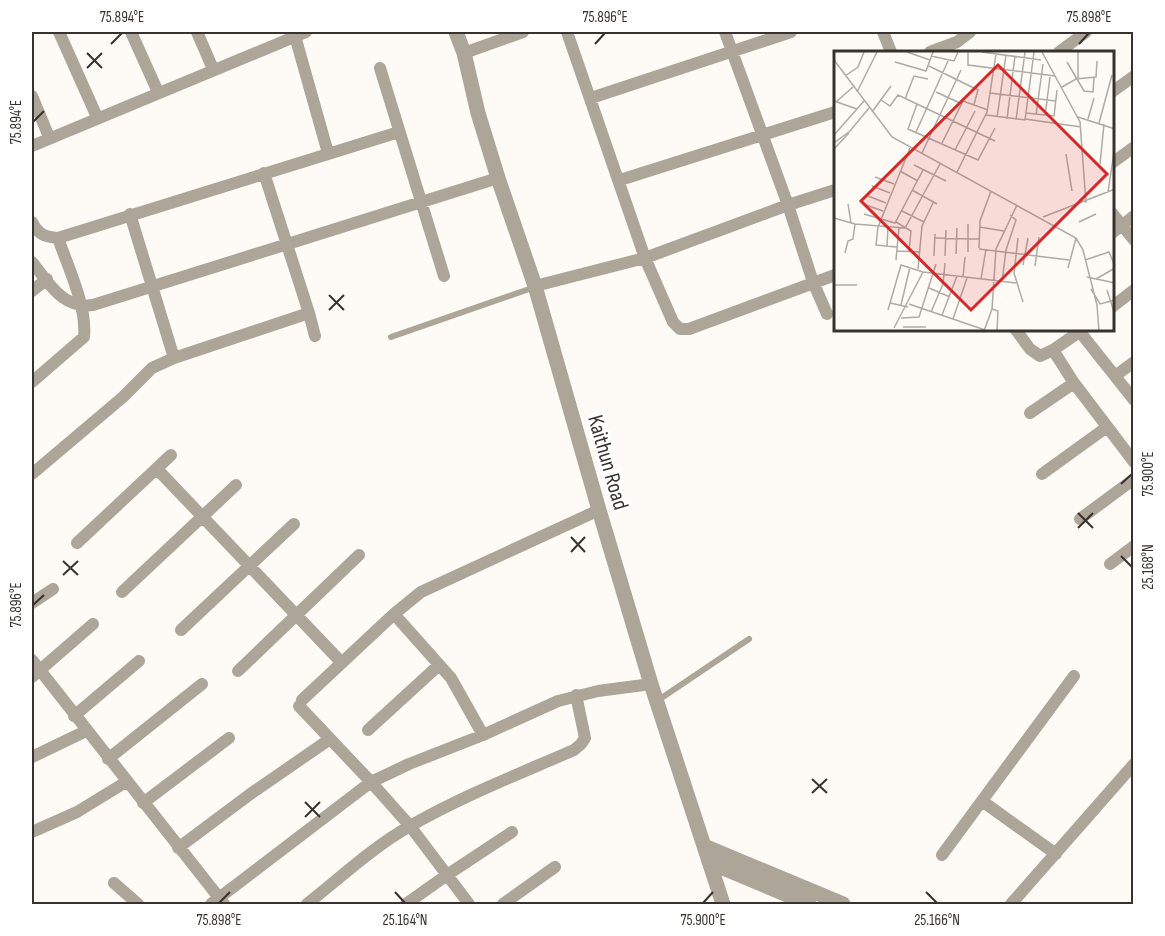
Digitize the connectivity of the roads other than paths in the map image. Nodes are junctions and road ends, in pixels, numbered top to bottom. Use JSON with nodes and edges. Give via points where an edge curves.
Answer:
{"nodes":[{"id":1,"x":59,"y":32,"type":"edge"},
{"id":2,"x":131,"y":32,"type":"edge"},
{"id":3,"x":197,"y":32,"type":"edge"},
{"id":4,"x":456,"y":32,"type":"edge"},
{"id":5,"x":523,"y":32,"type":"edge"},
{"id":6,"x":567,"y":32,"type":"edge"},
{"id":7,"x":725,"y":32,"type":"edge"},
{"id":8,"x":791,"y":32,"type":"edge"},
{"id":9,"x":883,"y":32,"type":"edge"},
{"id":10,"x":970,"y":32,"type":"edge"},
{"id":11,"x":1086,"y":32,"type":"edge"},
{"id":12,"x":300,"y":34,"type":"edge"},
{"id":13,"x":731,"y":51,"type":"junction"},
{"id":14,"x":891,"y":51,"type":"edge"},
{"id":15,"x":933,"y":51,"type":"edge"},
{"id":16,"x":1060,"y":51,"type":"edge"},
{"id":17,"x":464,"y":53,"type":"junction"},
{"id":18,"x":380,"y":68,"type":"dead end"},
{"id":19,"x":213,"y":69,"type":"junction"},
{"id":20,"x":1134,"y":76,"type":"edge"},
{"id":21,"x":1114,"y":91,"type":"edge"},
{"id":22,"x":158,"y":92,"type":"junction"},
{"id":23,"x":32,"y":96,"type":"edge"},
{"id":24,"x":591,"y":98,"type":"junction"},
{"id":25,"x":834,"y":112,"type":"edge"},
{"id":26,"x":97,"y":117,"type":"junction"},
{"id":27,"x":399,"y":132,"type":"junction"},
{"id":28,"x":762,"y":135,"type":"junction"},
{"id":29,"x":50,"y":137,"type":"junction"},
{"id":30,"x":32,"y":146,"type":"edge"},
{"id":31,"x":1134,"y":147,"type":"edge"},
{"id":32,"x":328,"y":153,"type":"junction"},
{"id":33,"x":1114,"y":162,"type":"edge"},
{"id":34,"x":264,"y":172,"type":"junction"},
{"id":35,"x":498,"y":178,"type":"junction"},
{"id":36,"x":620,"y":180,"type":"junction"},
{"id":37,"x":834,"y":190,"type":"edge"},
{"id":38,"x":421,"y":202,"type":"junction"},
{"id":39,"x":788,"y":205,"type":"junction"},
{"id":40,"x":130,"y":214,"type":"junction"},
{"id":41,"x":1134,"y":216,"type":"edge"},
{"id":42,"x":32,"y":222,"type":"edge"},
{"id":43,"x":1117,"y":229,"type":"edge"},
{"id":44,"x":58,"y":238,"type":"junction"},
{"id":45,"x":1134,"y":240,"type":"edge"},
{"id":46,"x":287,"y":244,"type":"junction"},
{"id":47,"x":645,"y":258,"type":"junction"},
{"id":48,"x":32,"y":262,"type":"edge"},
{"id":49,"x":834,"y":275,"type":"edge"},
{"id":50,"x":444,"y":276,"type":"dead end"},
{"id":51,"x":46,"y":279,"type":"junction"},
{"id":52,"x":813,"y":282,"type":"junction"},
{"id":53,"x":153,"y":286,"type":"junction"},
{"id":54,"x":535,"y":286,"type":"junction"},
{"id":55,"x":1134,"y":290,"type":"edge"},
{"id":56,"x":32,"y":291,"type":"edge"},
{"id":57,"x":1114,"y":306,"type":"edge"},
{"id":58,"x":81,"y":307,"type":"junction"},
{"id":59,"x":309,"y":313,"type":"junction"},
{"id":60,"x":827,"y":314,"type":"dead end"},
{"id":61,"x":1018,"y":332,"type":"edge"},
{"id":62,"x":1080,"y":332,"type":"edge"},
{"id":63,"x":1082,"y":332,"type":"edge"},
{"id":64,"x":315,"y":336,"type":"dead end"},
{"id":65,"x":391,"y":338,"type":"dead end"},
{"id":66,"x":1053,"y":350,"type":"junction"},
{"id":67,"x":174,"y":358,"type":"junction"},
{"id":68,"x":1134,"y":362,"type":"edge"},
{"id":69,"x":1115,"y":376,"type":"junction"},
{"id":70,"x":32,"y":382,"type":"edge"},
{"id":71,"x":1074,"y":383,"type":"junction"},
{"id":72,"x":1134,"y":400,"type":"edge"},
{"id":73,"x":1030,"y":413,"type":"dead end"},
{"id":74,"x":1107,"y":427,"type":"junction"},
{"id":75,"x":171,"y":455,"type":"dead end"},
{"id":76,"x":1134,"y":462,"type":"edge"},
{"id":77,"x":157,"y":469,"type":"junction"},
{"id":78,"x":32,"y":471,"type":"edge"},
{"id":79,"x":1042,"y":474,"type":"dead end"},
{"id":80,"x":1134,"y":479,"type":"edge"},
{"id":81,"x":236,"y":485,"type":"dead end"},
{"id":82,"x":599,"y":510,"type":"junction"},
{"id":83,"x":203,"y":517,"type":"junction"},
{"id":84,"x":1080,"y":519,"type":"dead end"},
{"id":85,"x":294,"y":524,"type":"dead end"},
{"id":86,"x":77,"y":543,"type":"dead end"},
{"id":87,"x":1134,"y":546,"type":"edge"},
{"id":88,"x":360,"y":555,"type":"dead end"},
{"id":89,"x":1110,"y":564,"type":"dead end"},
{"id":90,"x":250,"y":567,"type":"junction"},
{"id":91,"x":53,"y":589,"type":"dead end"},
{"id":92,"x":122,"y":592,"type":"dead end"},
{"id":93,"x":32,"y":603,"type":"edge"},
{"id":94,"x":394,"y":614,"type":"junction"},
{"id":95,"x":297,"y":616,"type":"junction"},
{"id":96,"x":93,"y":624,"type":"dead end"},
{"id":97,"x":181,"y":630,"type":"dead end"},
{"id":98,"x":748,"y":639,"type":"dead end"},
{"id":99,"x":32,"y":660,"type":"edge"},
{"id":100,"x":139,"y":661,"type":"dead end"},
{"id":101,"x":342,"y":663,"type":"junction"},
{"id":102,"x":439,"y":665,"type":"junction"},
{"id":103,"x":238,"y":671,"type":"dead end"},
{"id":104,"x":36,"y":674,"type":"edge"},
{"id":105,"x":1074,"y":676,"type":"dead end"},
{"id":106,"x":202,"y":684,"type":"dead end"},
{"id":107,"x":651,"y":684,"type":"junction"},
{"id":108,"x":576,"y":695,"type":"junction"},
{"id":109,"x":657,"y":701,"type":"junction"},
{"id":110,"x":74,"y":716,"type":"junction"},
{"id":111,"x":368,"y":730,"type":"dead end"},
{"id":112,"x":86,"y":731,"type":"junction"},
{"id":113,"x":483,"y":735,"type":"junction"},
{"id":114,"x":229,"y":738,"type":"dead end"},
{"id":115,"x":330,"y":739,"type":"junction"},
{"id":116,"x":32,"y":757,"type":"edge"},
{"id":117,"x":108,"y":759,"type":"junction"},
{"id":118,"x":1134,"y":764,"type":"edge"},
{"id":119,"x":126,"y":782,"type":"junction"},
{"id":120,"x":371,"y":782,"type":"junction"},
{"id":121,"x":982,"y":801,"type":"junction"},
{"id":122,"x":143,"y":803,"type":"junction"},
{"id":123,"x":410,"y":826,"type":"junction"},
{"id":124,"x":32,"y":832,"type":"edge"},
{"id":125,"x":512,"y":832,"type":"dead end"},
{"id":126,"x":704,"y":846,"type":"junction"},
{"id":127,"x":178,"y":848,"type":"junction"},
{"id":128,"x":1056,"y":854,"type":"junction"},
{"id":129,"x":942,"y":855,"type":"dead end"},
{"id":130,"x":709,"y":862,"type":"junction"},
{"id":131,"x":555,"y":867,"type":"dead end"},
{"id":132,"x":447,"y":875,"type":"junction"},
{"id":133,"x":114,"y":883,"type":"dead end"},
{"id":134,"x":131,"y":902,"type":"edge"},
{"id":135,"x":218,"y":902,"type":"edge"},
{"id":136,"x":307,"y":904,"type":"edge"},
{"id":137,"x":406,"y":904,"type":"edge"},
{"id":138,"x":469,"y":904,"type":"edge"},
{"id":139,"x":503,"y":904,"type":"edge"},
{"id":140,"x":723,"y":904,"type":"edge"},
{"id":141,"x":809,"y":904,"type":"edge"},
{"id":142,"x":843,"y":904,"type":"edge"},
{"id":143,"x":1011,"y":904,"type":"edge"}],
"edges":[{"from":1,"to":26,"type":"street"},
{"from":2,"to":22,"type":"street"},
{"from":3,"to":19,"type":"street"},
{"from":4,"to":17,"type":"street","name":"Kaithun Road"},
{"from":5,"to":17,"type":"street"},
{"from":6,"to":24,"type":"street"},
{"from":7,"to":13,"type":"street"},
{"from":8,"to":13,"type":"street"},
{"from":9,"to":14,"type":"street"},
{"from":10,"to":15,"type":"street","via":[[957,42]]},
{"from":11,"to":16,"type":"street"},
{"from":12,"to":19,"type":"street"},
{"from":12,"to":32,"type":"street"},
{"from":13,"to":24,"type":"street"},
{"from":13,"to":28,"type":"street"},
{"from":17,"to":35,"type":"street","name":"Kaithun Road"},
{"from":18,"to":27,"type":"street"},
{"from":19,"to":22,"type":"street"},
{"from":20,"to":21,"type":"street"},
{"from":22,"to":26,"type":"street"},
{"from":23,"to":29,"type":"street"},
{"from":24,"to":36,"type":"street"},
{"from":25,"to":28,"type":"street"},
{"from":26,"to":29,"type":"street"},
{"from":27,"to":32,"type":"street"},
{"from":27,"to":38,"type":"street"},
{"from":28,"to":36,"type":"street"},
{"from":28,"to":39,"type":"street"},
{"from":29,"to":30,"type":"street"},
{"from":31,"to":33,"type":"street"},
{"from":32,"to":34,"type":"street"},
{"from":34,"to":40,"type":"street"},
{"from":34,"to":46,"type":"street"},
{"from":35,"to":38,"type":"street"},
{"from":35,"to":54,"type":"street","name":"Kaithun Road"},
{"from":36,"to":47,"type":"street"},
{"from":37,"to":39,"type":"street"},
{"from":38,"to":46,"type":"street"},
{"from":38,"to":50,"type":"street"},
{"from":39,"to":47,"type":"street"},
{"from":39,"to":52,"type":"street"},
{"from":40,"to":44,"type":"street"},
{"from":40,"to":53,"type":"street"},
{"from":41,"to":43,"type":"street"},
{"from":42,"to":44,"type":"street","via":[[40,234]]},
{"from":43,"to":45,"type":"street"},
{"from":44,"to":58,"type":"street"},
{"from":46,"to":53,"type":"street"},
{"from":46,"to":59,"type":"street"},
{"from":47,"to":52,"type":"street","via":[[673,322],[680,329]]},
{"from":47,"to":54,"type":"street"},
{"from":48,"to":51,"type":"street"},
{"from":49,"to":52,"type":"street"},
{"from":51,"to":56,"type":"street"},
{"from":51,"to":58,"type":"street","via":[[62,297]]},
{"from":52,"to":60,"type":"street"},
{"from":53,"to":58,"type":"street"},
{"from":53,"to":67,"type":"street"},
{"from":54,"to":65,"type":"lane"},
{"from":54,"to":82,"type":"street","name":"Kaithun Road"},
{"from":55,"to":57,"type":"street"},
{"from":58,"to":70,"type":"street","via":[[84,337]]},
{"from":59,"to":64,"type":"street"},
{"from":59,"to":67,"type":"street"},
{"from":61,"to":66,"type":"street","via":[[1036,354],[1045,355]]},
{"from":62,"to":66,"type":"street"},
{"from":63,"to":69,"type":"street"},
{"from":66,"to":71,"type":"street"},
{"from":67,"to":78,"type":"street","via":[[144,374],[123,397]]},
{"from":68,"to":69,"type":"street"},
{"from":69,"to":72,"type":"street"},
{"from":71,"to":73,"type":"street"},
{"from":71,"to":74,"type":"street"},
{"from":74,"to":76,"type":"street"},
{"from":74,"to":79,"type":"street"},
{"from":75,"to":77,"type":"street"},
{"from":77,"to":83,"type":"street"},
{"from":77,"to":86,"type":"street"},
{"from":80,"to":84,"type":"street"},
{"from":81,"to":83,"type":"street"},
{"from":82,"to":94,"type":"street","via":[[421,592]]},
{"from":82,"to":107,"type":"street","name":"Kaithun Road"},
{"from":83,"to":90,"type":"street"},
{"from":83,"to":92,"type":"street"},
{"from":85,"to":90,"type":"street"},
{"from":87,"to":89,"type":"street"},
{"from":88,"to":95,"type":"street"},
{"from":90,"to":95,"type":"street"},
{"from":90,"to":97,"type":"street"},
{"from":91,"to":93,"type":"street"},
{"from":94,"to":101,"type":"street"},
{"from":94,"to":102,"type":"street"},
{"from":95,"to":101,"type":"street"},
{"from":95,"to":103,"type":"street"},
{"from":96,"to":104,"type":"street"},
{"from":98,"to":109,"type":"lane"},
{"from":99,"to":104,"type":"street"},
{"from":100,"to":110,"type":"street"},
{"from":101,"to":115,"type":"street","via":[[301,703]]},
{"from":102,"to":111,"type":"street"},
{"from":102,"to":113,"type":"street","via":[[451,678]]},
{"from":104,"to":110,"type":"street"},
{"from":105,"to":121,"type":"street"},
{"from":106,"to":117,"type":"street"},
{"from":107,"to":108,"type":"street"},
{"from":107,"to":109,"type":"street","name":"Kaithun Road"},
{"from":108,"to":113,"type":"street"},
{"from":108,"to":123,"type":"street","via":[[585,738],[574,750]]},
{"from":109,"to":126,"type":"street","name":"Kaithun Road"},
{"from":110,"to":112,"type":"street"},
{"from":112,"to":116,"type":"street"},
{"from":112,"to":117,"type":"street"},
{"from":113,"to":120,"type":"street"},
{"from":114,"to":122,"type":"street"},
{"from":115,"to":120,"type":"street"},
{"from":115,"to":127,"type":"street"},
{"from":117,"to":119,"type":"street"},
{"from":118,"to":128,"type":"street"},
{"from":119,"to":122,"type":"street"},
{"from":119,"to":124,"type":"street","via":[[77,812]]},
{"from":120,"to":123,"type":"street"},
{"from":120,"to":135,"type":"street"},
{"from":121,"to":128,"type":"street"},
{"from":121,"to":129,"type":"street"},
{"from":122,"to":127,"type":"street"},
{"from":123,"to":132,"type":"street"},
{"from":123,"to":136,"type":"street"},
{"from":125,"to":132,"type":"street"},
{"from":126,"to":130,"type":"street","name":"Kaithun Road"},
{"from":126,"to":142,"type":"street"},
{"from":127,"to":135,"type":"street"},
{"from":128,"to":143,"type":"street"},
{"from":130,"to":140,"type":"street","name":"Kaithun Road"},
{"from":130,"to":141,"type":"street"},
{"from":131,"to":139,"type":"street"},
{"from":132,"to":137,"type":"street"},
{"from":132,"to":138,"type":"street"},
{"from":133,"to":134,"type":"street"}]}
